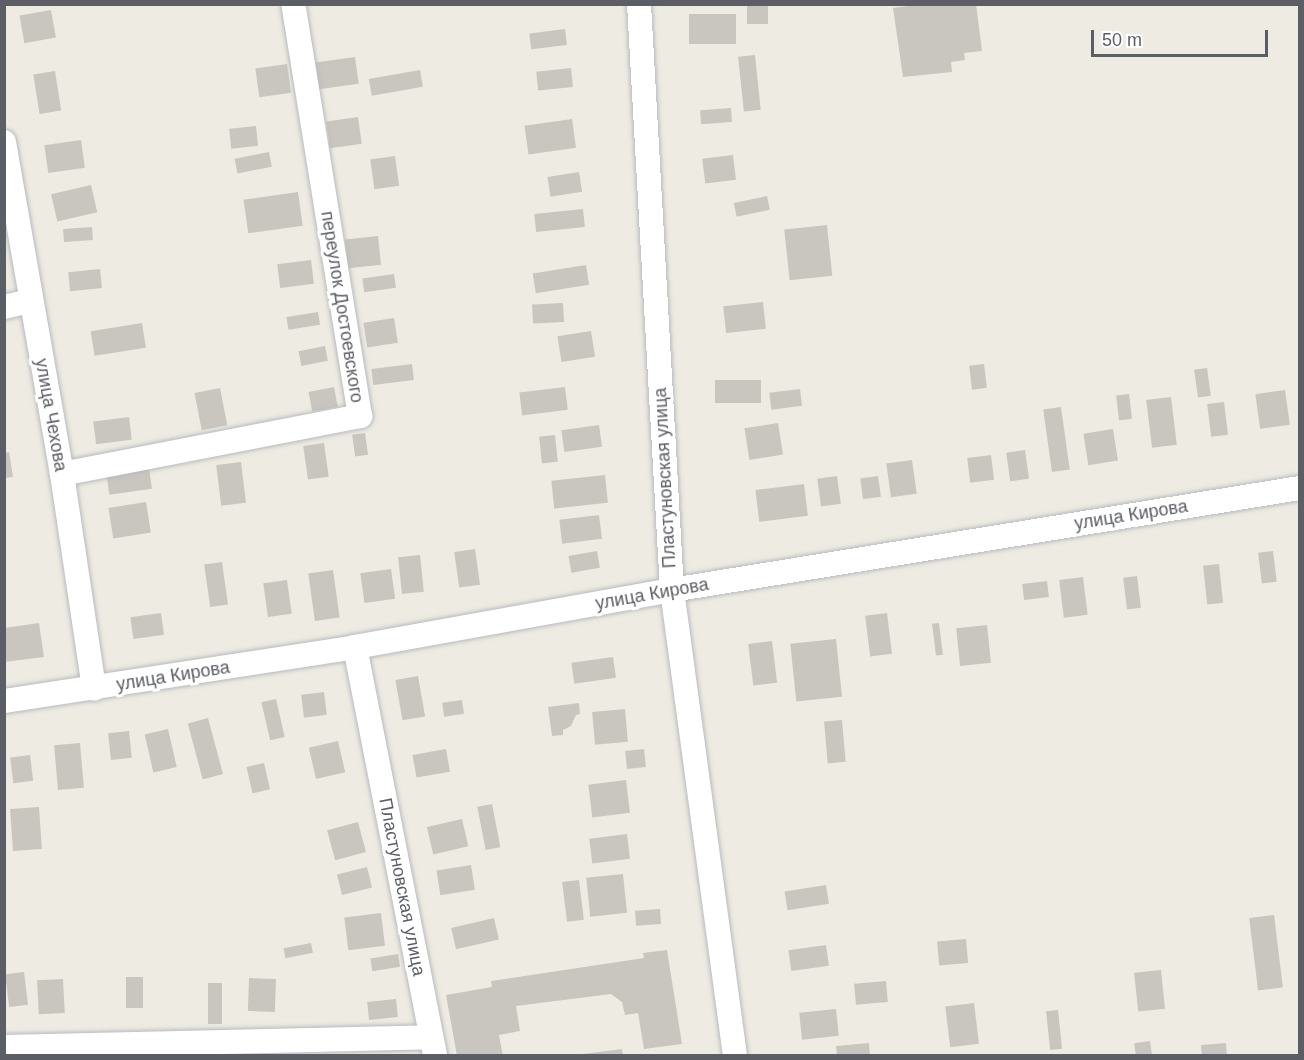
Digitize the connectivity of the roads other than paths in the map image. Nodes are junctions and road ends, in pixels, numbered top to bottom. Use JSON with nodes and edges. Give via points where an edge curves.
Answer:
{"nodes":[{"id":1,"x":293,"y":4,"type":"edge"},
{"id":2,"x":639,"y":4,"type":"edge"},
{"id":3,"x":4,"y":142,"type":"edge"},
{"id":4,"x":30,"y":301,"type":"junction"},
{"id":5,"x":4,"y":307,"type":"edge"},
{"id":6,"x":62,"y":474,"type":"junction"},
{"id":7,"x":1299,"y":488,"type":"edge"},
{"id":8,"x":672,"y":590,"type":"junction"},
{"id":9,"x":355,"y":647,"type":"junction"},
{"id":10,"x":94,"y":689,"type":"junction"},
{"id":11,"x":4,"y":701,"type":"edge"},
{"id":12,"x":433,"y":1046,"type":"edge"},
{"id":13,"x":4,"y":1047,"type":"edge"},
{"id":14,"x":735,"y":1056,"type":"edge"}],
"edges":[{"from":1,"to":6,"type":"street","name":"переулок Достоевского","via":[[360,416]]},
{"from":2,"to":8,"type":"street","name":"Пластуновская улица"},
{"from":3,"to":4,"type":"street","name":"улица Чехова"},
{"from":4,"to":5,"type":"street"},
{"from":4,"to":6,"type":"street","name":"улица Чехова"},
{"from":6,"to":10,"type":"street","name":"улица Чехова"},
{"from":7,"to":8,"type":"street","name":"улица Кирова"},
{"from":8,"to":9,"type":"street","name":"улица Кирова"},
{"from":8,"to":14,"type":"street","name":"Пластуновская улица"},
{"from":9,"to":10,"type":"street","name":"улица Кирова"},
{"from":9,"to":12,"type":"street","name":"Пластуновская улица"},
{"from":10,"to":11,"type":"street","name":"улица Кирова"},
{"from":12,"to":13,"type":"street"}]}
